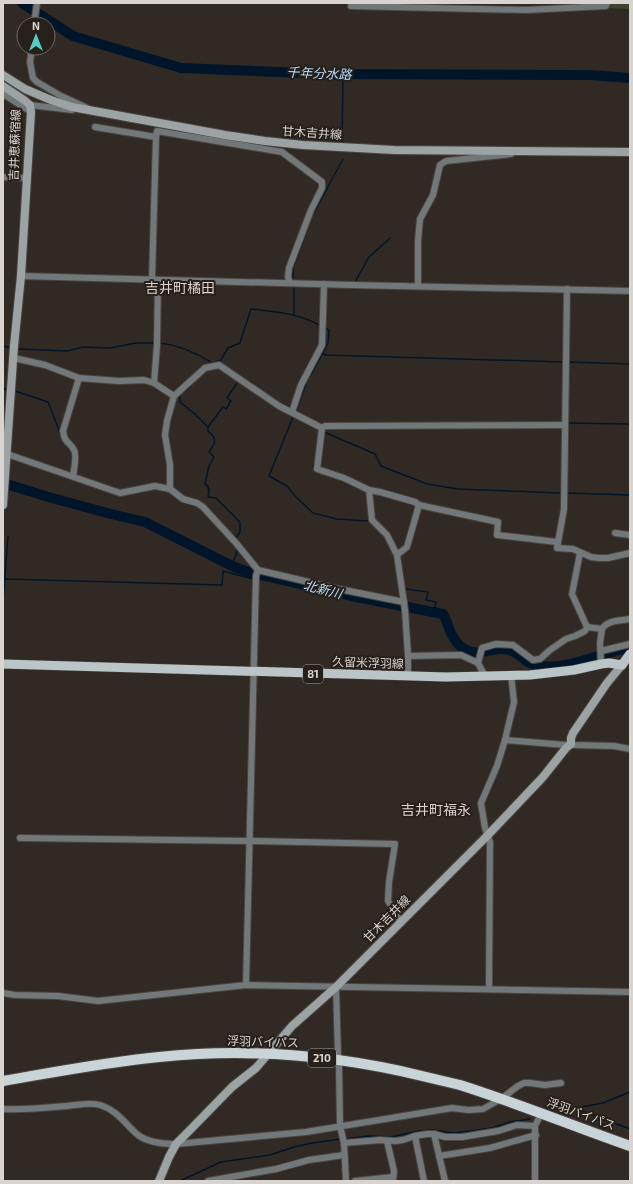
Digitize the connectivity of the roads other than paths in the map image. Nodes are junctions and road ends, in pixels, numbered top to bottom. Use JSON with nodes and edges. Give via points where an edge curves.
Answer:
{"nodes":[{"id":1,"x":37,"y":3,"type":"edge"},
{"id":2,"x":607,"y":3,"type":"edge"},
{"id":3,"x":351,"y":6,"type":"dead end"},
{"id":4,"x":35,"y":16,"type":"edge"},
{"id":5,"x":31,"y":56,"type":"edge"},
{"id":6,"x":3,"y":75,"type":"edge"},
{"id":7,"x":3,"y":86,"type":"edge"},
{"id":8,"x":3,"y":94,"type":"edge"},
{"id":9,"x":30,"y":109,"type":"junction"},
{"id":10,"x":98,"y":112,"type":"junction"},
{"id":11,"x":95,"y":127,"type":"dead end"},
{"id":12,"x":156,"y":137,"type":"junction"},
{"id":13,"x":515,"y":151,"type":"junction"},
{"id":14,"x":630,"y":152,"type":"edge"},
{"id":15,"x":3,"y":177,"type":"edge"},
{"id":16,"x":26,"y":178,"type":"junction"},
{"id":17,"x":21,"y":276,"type":"junction"},
{"id":18,"x":155,"y":280,"type":"junction"},
{"id":19,"x":290,"y":283,"type":"junction"},
{"id":20,"x":324,"y":284,"type":"junction"},
{"id":21,"x":418,"y":286,"type":"junction"},
{"id":22,"x":567,"y":289,"type":"junction"},
{"id":23,"x":630,"y":291,"type":"edge"},
{"id":24,"x":14,"y":352,"type":"junction"},
{"id":25,"x":79,"y":378,"type":"junction"},
{"id":26,"x":154,"y":383,"type":"junction"},
{"id":27,"x":174,"y":396,"type":"junction"},
{"id":28,"x":294,"y":413,"type":"junction"},
{"id":29,"x":565,"y":425,"type":"junction"},
{"id":30,"x":321,"y":430,"type":"junction"},
{"id":31,"x":6,"y":444,"type":"edge"},
{"id":32,"x":7,"y":454,"type":"junction"},
{"id":33,"x":73,"y":476,"type":"junction"},
{"id":34,"x":4,"y":484,"type":"edge"},
{"id":35,"x":170,"y":489,"type":"junction"},
{"id":36,"x":369,"y":490,"type":"junction"},
{"id":37,"x":3,"y":505,"type":"edge"},
{"id":38,"x":419,"y":505,"type":"junction"},
{"id":39,"x":615,"y":533,"type":"dead end"},
{"id":40,"x":630,"y":535,"type":"edge"},
{"id":41,"x":557,"y":542,"type":"junction"},
{"id":42,"x":580,"y":553,"type":"junction"},
{"id":43,"x":630,"y":553,"type":"edge"},
{"id":44,"x":399,"y":554,"type":"junction"},
{"id":45,"x":257,"y":572,"type":"junction"},
{"id":46,"x":404,"y":605,"type":"junction"},
{"id":47,"x":630,"y":619,"type":"edge"},
{"id":48,"x":587,"y":627,"type":"junction"},
{"id":49,"x":602,"y":629,"type":"junction"},
{"id":50,"x":630,"y":644,"type":"edge"},
{"id":51,"x":601,"y":651,"type":"junction"},
{"id":52,"x":630,"y":654,"type":"edge"},
{"id":53,"x":408,"y":656,"type":"junction"},
{"id":54,"x":601,"y":662,"type":"junction"},
{"id":55,"x":478,"y":663,"type":"junction"},
{"id":56,"x":3,"y":664,"type":"edge"},
{"id":57,"x":622,"y":664,"type":"junction"},
{"id":58,"x":253,"y":672,"type":"junction"},
{"id":59,"x":510,"y":675,"type":"junction"},
{"id":60,"x":408,"y":676,"type":"junction"},
{"id":61,"x":485,"y":676,"type":"junction"},
{"id":62,"x":505,"y":740,"type":"junction"},
{"id":63,"x":571,"y":744,"type":"junction"},
{"id":64,"x":630,"y":748,"type":"edge"},
{"id":65,"x":488,"y":835,"type":"junction"},
{"id":66,"x":20,"y":838,"type":"dead end"},
{"id":67,"x":250,"y":840,"type":"junction"},
{"id":68,"x":401,"y":922,"type":"junction"},
{"id":69,"x":246,"y":985,"type":"junction"},
{"id":70,"x":336,"y":987,"type":"junction"},
{"id":71,"x":489,"y":990,"type":"junction"},
{"id":72,"x":630,"y":992,"type":"edge"},
{"id":73,"x":3,"y":993,"type":"edge"},
{"id":74,"x":267,"y":1054,"type":"junction"},
{"id":75,"x":338,"y":1060,"type":"junction"},
{"id":76,"x":3,"y":1081,"type":"edge"},
{"id":77,"x":561,"y":1083,"type":"dead end"},
{"id":78,"x":501,"y":1099,"type":"junction"},
{"id":79,"x":3,"y":1109,"type":"edge"},
{"id":80,"x":540,"y":1114,"type":"junction"},
{"id":81,"x":340,"y":1126,"type":"junction"},
{"id":82,"x":536,"y":1126,"type":"junction"},
{"id":83,"x":434,"y":1134,"type":"junction"},
{"id":84,"x":536,"y":1135,"type":"junction"},
{"id":85,"x":415,"y":1136,"type":"junction"},
{"id":86,"x":388,"y":1141,"type":"junction"},
{"id":87,"x":343,"y":1142,"type":"junction"},
{"id":88,"x":176,"y":1144,"type":"junction"},
{"id":89,"x":630,"y":1146,"type":"edge"},
{"id":90,"x":344,"y":1155,"type":"junction"},
{"id":91,"x":439,"y":1156,"type":"junction"},
{"id":92,"x":393,"y":1179,"type":"edge"},
{"id":93,"x":159,"y":1181,"type":"edge"},
{"id":94,"x":208,"y":1181,"type":"edge"},
{"id":95,"x":346,"y":1181,"type":"edge"},
{"id":96,"x":355,"y":1181,"type":"edge"},
{"id":97,"x":424,"y":1181,"type":"edge"},
{"id":98,"x":445,"y":1181,"type":"edge"},
{"id":99,"x":535,"y":1181,"type":"edge"}],
"edges":[{"from":1,"to":4,"type":"street"},
{"from":2,"to":3,"type":"street","via":[[606,6],[526,10]]},
{"from":5,"to":10,"type":"street","via":[[33,78],[37,82]]},
{"from":6,"to":10,"type":"main road","name":"甘木吉井線","via":[[25,89],[51,100]]},
{"from":7,"to":9,"type":"main road","name":"吉井恵蘇宿線","via":[[24,100]]},
{"from":8,"to":9,"type":"street"},
{"from":9,"to":10,"type":"street"},
{"from":9,"to":16,"type":"main road","name":"吉井恵蘇宿線"},
{"from":10,"to":13,"type":"main road","name":"甘木吉井線","via":[[265,142],[394,150]]},
{"from":11,"to":12,"type":"street"},
{"from":12,"to":18,"type":"street"},
{"from":12,"to":19,"type":"street","via":[[157,131],[282,152],[322,182],[322,188],[289,268]]},
{"from":13,"to":14,"type":"main road","name":"甘木吉井線"},
{"from":13,"to":21,"type":"street","via":[[513,154],[446,161],[440,165],[433,195],[420,219]]},
{"from":15,"to":16,"type":"street"},
{"from":16,"to":17,"type":"main road","name":"吉井恵蘇宿線"},
{"from":17,"to":18,"type":"street"},
{"from":17,"to":24,"type":"main road","name":"吉井恵蘇宿線"},
{"from":18,"to":19,"type":"street"},
{"from":18,"to":26,"type":"street","via":[[157,343]]},
{"from":19,"to":20,"type":"street"},
{"from":20,"to":21,"type":"street"},
{"from":20,"to":28,"type":"street","via":[[322,344],[301,385]]},
{"from":21,"to":22,"type":"street"},
{"from":22,"to":23,"type":"street"},
{"from":22,"to":29,"type":"street"},
{"from":24,"to":25,"type":"street"},
{"from":24,"to":31,"type":"main road","name":"吉井恵蘇宿線"},
{"from":25,"to":26,"type":"street","via":[[144,380]]},
{"from":25,"to":33,"type":"street","via":[[62,431],[64,439],[75,454]]},
{"from":26,"to":27,"type":"street"},
{"from":27,"to":28,"type":"street","via":[[205,368],[216,366],[278,406]]},
{"from":27,"to":35,"type":"street","via":[[166,421],[165,435],[170,465]]},
{"from":28,"to":30,"type":"street"},
{"from":29,"to":30,"type":"street","via":[[325,426]]},
{"from":29,"to":41,"type":"street","via":[[564,509]]},
{"from":30,"to":36,"type":"street","via":[[317,468]]},
{"from":31,"to":32,"type":"main road","name":"吉井恵蘇宿線"},
{"from":32,"to":33,"type":"street"},
{"from":32,"to":34,"type":"main road","name":"吉井恵蘇宿線"},
{"from":33,"to":35,"type":"street","via":[[120,493],[155,486]]},
{"from":34,"to":37,"type":"main road","name":"吉井恵蘇宿線"},
{"from":35,"to":45,"type":"street","via":[[183,499],[203,506],[236,543]]},
{"from":36,"to":38,"type":"street"},
{"from":36,"to":44,"type":"street","via":[[372,520],[387,535]]},
{"from":38,"to":41,"type":"street","via":[[498,522],[498,535]]},
{"from":38,"to":44,"type":"street","via":[[407,547]]},
{"from":39,"to":40,"type":"street"},
{"from":41,"to":42,"type":"street","via":[[557,548],[578,550]]},
{"from":42,"to":43,"type":"street","via":[[591,557],[608,558]]},
{"from":42,"to":48,"type":"street","via":[[572,594]]},
{"from":44,"to":46,"type":"street"},
{"from":45,"to":46,"type":"street"},
{"from":45,"to":58,"type":"street"},
{"from":46,"to":53,"type":"street"},
{"from":47,"to":49,"type":"street","via":[[609,623]]},
{"from":48,"to":49,"type":"street"},
{"from":48,"to":55,"type":"street","via":[[540,659],[533,660],[513,645],[496,644],[482,648]]},
{"from":49,"to":51,"type":"street"},
{"from":50,"to":51,"type":"street"},
{"from":51,"to":54,"type":"street"},
{"from":52,"to":57,"type":"main road"},
{"from":53,"to":55,"type":"street","via":[[462,654]]},
{"from":53,"to":60,"type":"street"},
{"from":54,"to":57,"type":"main road","name":"久留米浮羽線","number":"81"},
{"from":54,"to":59,"type":"main road","name":"久留米浮羽線","number":"81","via":[[557,673]]},
{"from":55,"to":61,"type":"street"},
{"from":56,"to":58,"type":"main road","name":"久留米浮羽線","number":"81"},
{"from":57,"to":63,"type":"main road","name":"甘木吉井線","via":[[606,683],[573,733]]},
{"from":58,"to":60,"type":"main road","name":"久留米浮羽線","number":"81"},
{"from":58,"to":67,"type":"street"},
{"from":59,"to":61,"type":"main road","name":"久留米浮羽線","number":"81"},
{"from":59,"to":62,"type":"street","via":[[514,702]]},
{"from":60,"to":61,"type":"main road","name":"久留米浮羽線","number":"81"},
{"from":62,"to":63,"type":"street","via":[[566,746]]},
{"from":62,"to":65,"type":"street","via":[[498,766],[481,803]]},
{"from":63,"to":64,"type":"street"},
{"from":63,"to":65,"type":"main road","name":"甘木吉井線"},
{"from":65,"to":68,"type":"main road","name":"甘木吉井線"},
{"from":65,"to":71,"type":"street"},
{"from":66,"to":67,"type":"street"},
{"from":67,"to":68,"type":"street","via":[[395,844],[388,901]]},
{"from":67,"to":69,"type":"street"},
{"from":68,"to":70,"type":"main road","name":"甘木吉井線"},
{"from":69,"to":70,"type":"street"},
{"from":69,"to":73,"type":"street","via":[[98,1001]]},
{"from":70,"to":71,"type":"street"},
{"from":70,"to":74,"type":"main road","name":"甘木吉井線","via":[[292,1026]]},
{"from":70,"to":75,"type":"street"},
{"from":71,"to":72,"type":"street"},
{"from":74,"to":75,"type":"highway","name":"浮羽バイパス","number":"210"},
{"from":74,"to":76,"type":"highway","name":"浮羽バイパス","number":"210","via":[[160,1057]]},
{"from":74,"to":88,"type":"main road","name":"甘木吉井線","via":[[256,1068],[232,1087]]},
{"from":75,"to":78,"type":"highway","name":"浮羽バイパス","number":"210","via":[[387,1068],[459,1085]]},
{"from":75,"to":81,"type":"street"},
{"from":77,"to":78,"type":"street","via":[[524,1083]]},
{"from":78,"to":80,"type":"highway","name":"浮羽バイパス","number":"210"},
{"from":78,"to":81,"type":"street","via":[[483,1109],[452,1108]]},
{"from":79,"to":88,"type":"street","via":[[101,1105],[128,1124],[139,1136],[160,1144]]},
{"from":80,"to":82,"type":"street"},
{"from":80,"to":89,"type":"highway","name":"浮羽バイパス","number":"210"},
{"from":81,"to":87,"type":"street"},
{"from":81,"to":88,"type":"street","via":[[306,1132]]},
{"from":82,"to":83,"type":"street","via":[[517,1125],[498,1132],[458,1137]]},
{"from":82,"to":84,"type":"street"},
{"from":83,"to":85,"type":"street"},
{"from":83,"to":91,"type":"street"},
{"from":84,"to":91,"type":"street","via":[[490,1148]]},
{"from":84,"to":99,"type":"street"},
{"from":85,"to":86,"type":"street"},
{"from":85,"to":97,"type":"street"},
{"from":86,"to":87,"type":"street"},
{"from":86,"to":92,"type":"street","via":[[394,1171]]},
{"from":87,"to":90,"type":"street"},
{"from":88,"to":93,"type":"main road","name":"甘木吉井線"},
{"from":90,"to":94,"type":"street"},
{"from":90,"to":95,"type":"street"},
{"from":91,"to":98,"type":"street"},
{"from":92,"to":96,"type":"street"}]}
